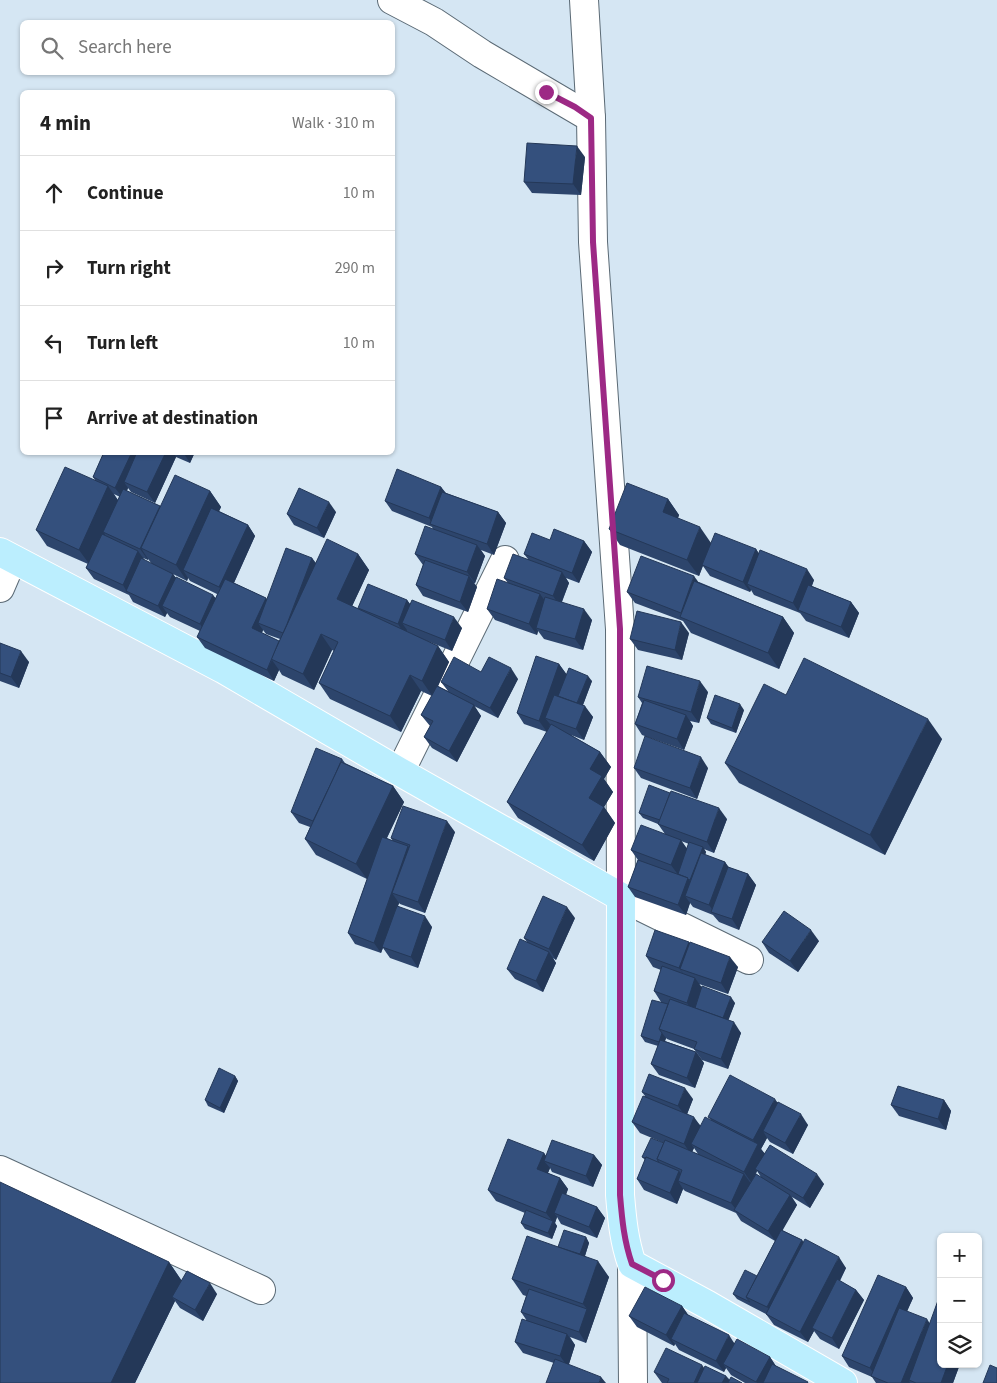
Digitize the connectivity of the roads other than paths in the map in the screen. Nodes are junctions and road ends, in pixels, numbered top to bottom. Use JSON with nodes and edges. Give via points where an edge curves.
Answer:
{"nodes":[{"id":1,"x":392,"y":0,"type":"edge"},
{"id":2,"x":584,"y":0,"type":"edge"},
{"id":3,"x":591,"y":118,"type":"junction"},
{"id":4,"x":6,"y":556,"type":"edge"},
{"id":5,"x":505,"y":560,"type":"dead end"},
{"id":6,"x":0,"y":588,"type":"edge"},
{"id":7,"x":400,"y":772,"type":"junction"},
{"id":8,"x":621,"y":897,"type":"junction"},
{"id":9,"x":749,"y":960,"type":"dead end"},
{"id":10,"x":0,"y":1170,"type":"edge"},
{"id":11,"x":632,"y":1264,"type":"junction"},
{"id":12,"x":261,"y":1290,"type":"dead end"},
{"id":13,"x":633,"y":1383,"type":"edge"},
{"id":14,"x":843,"y":1383,"type":"edge"}],
"edges":[{"from":1,"to":3,"type":"street"},
{"from":2,"to":3,"type":"street"},
{"from":3,"to":8,"type":"street","via":[[593,242],[620,629]]},
{"from":4,"to":6,"type":"street"},
{"from":4,"to":7,"type":"main road","via":[[222,669]]},
{"from":5,"to":7,"type":"street"},
{"from":7,"to":8,"type":"main road"},
{"from":8,"to":9,"type":"street"},
{"from":8,"to":11,"type":"main road","via":[[620,1195],[626,1247]]},
{"from":10,"to":12,"type":"street"},
{"from":11,"to":13,"type":"street"},
{"from":11,"to":14,"type":"main road"}]}
